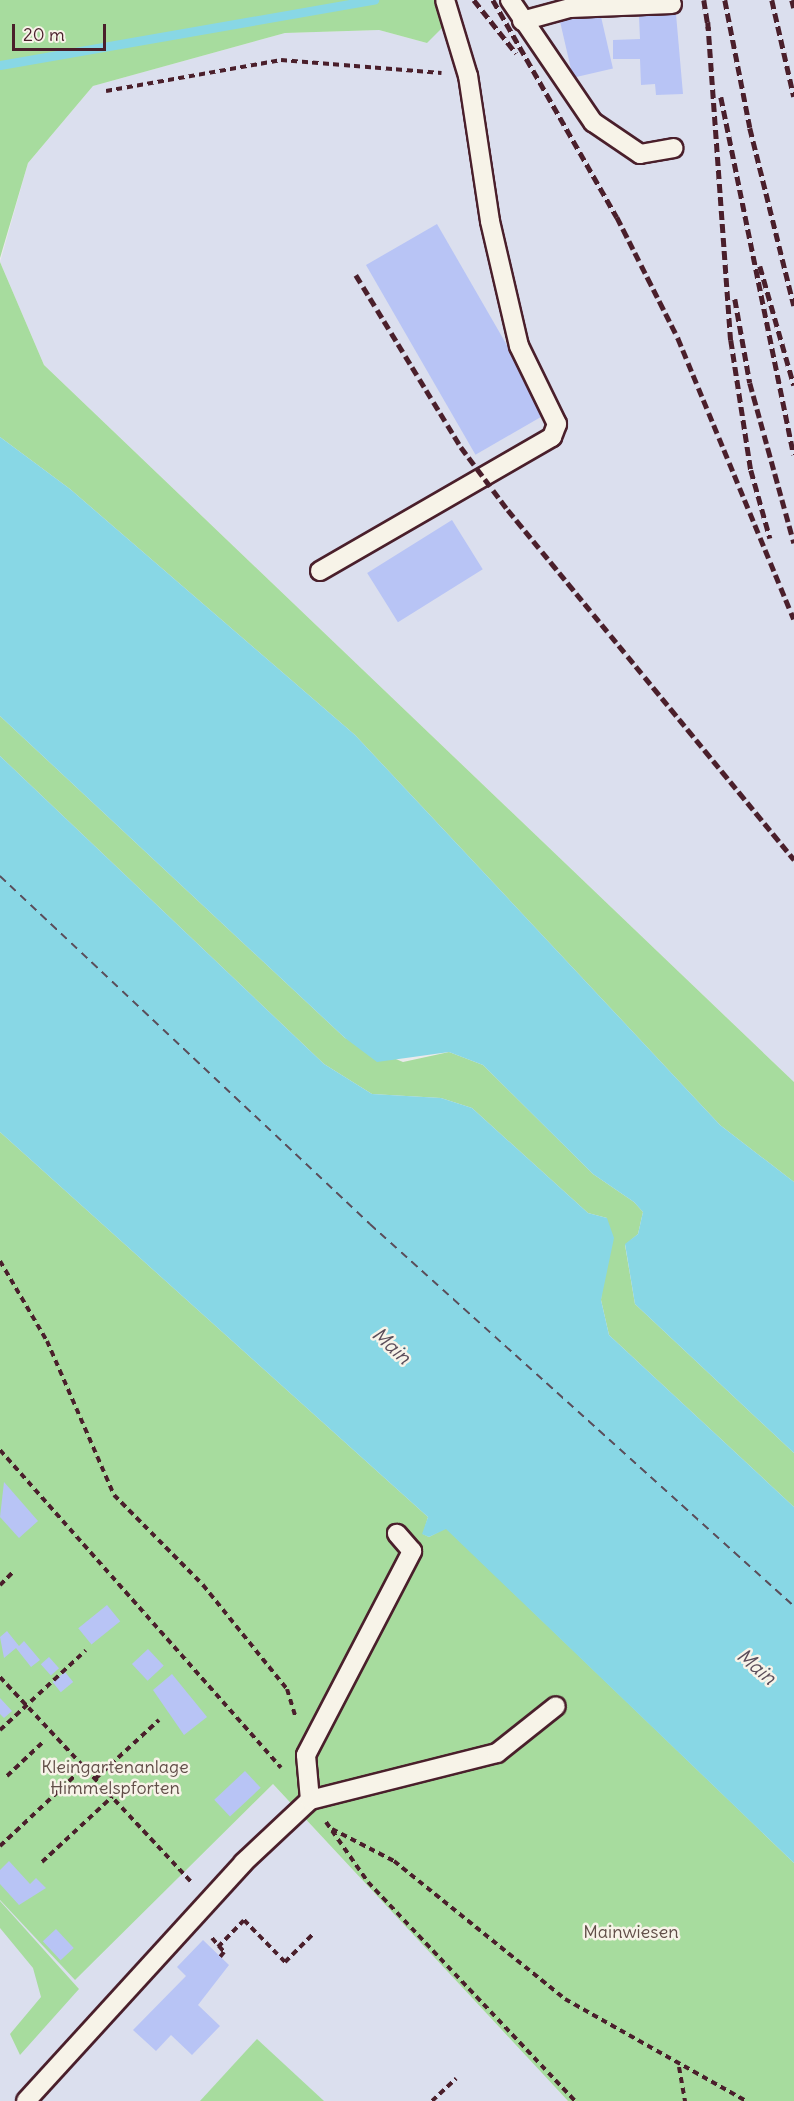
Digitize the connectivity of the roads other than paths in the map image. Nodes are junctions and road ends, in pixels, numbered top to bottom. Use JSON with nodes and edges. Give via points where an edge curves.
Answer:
{"nodes":[{"id":1,"x":445,"y":0,"type":"edge"},
{"id":2,"x":510,"y":0,"type":"edge"},
{"id":3,"x":672,"y":4,"type":"dead end"},
{"id":4,"x":522,"y":21,"type":"junction"},
{"id":5,"x":673,"y":148,"type":"dead end"},
{"id":6,"x":320,"y":571,"type":"dead end"},
{"id":7,"x":397,"y":1534,"type":"dead end"},
{"id":8,"x":556,"y":1706,"type":"dead end"},
{"id":9,"x":310,"y":1800,"type":"junction"},
{"id":10,"x":26,"y":2101,"type":"edge"}],
"edges":[{"from":1,"to":6,"type":"lane","via":[[468,76],[490,221],[519,346],[556,424],[552,437]]},
{"from":2,"to":4,"type":"lane"},
{"from":3,"to":4,"type":"lane","via":[[570,8]]},
{"from":4,"to":5,"type":"lane","via":[[593,122],[640,154]]},
{"from":7,"to":9,"type":"lane","via":[[412,1551],[306,1755]]},
{"from":8,"to":9,"type":"lane","via":[[498,1753]]},
{"from":9,"to":10,"type":"lane","via":[[209,1902]]}]}
